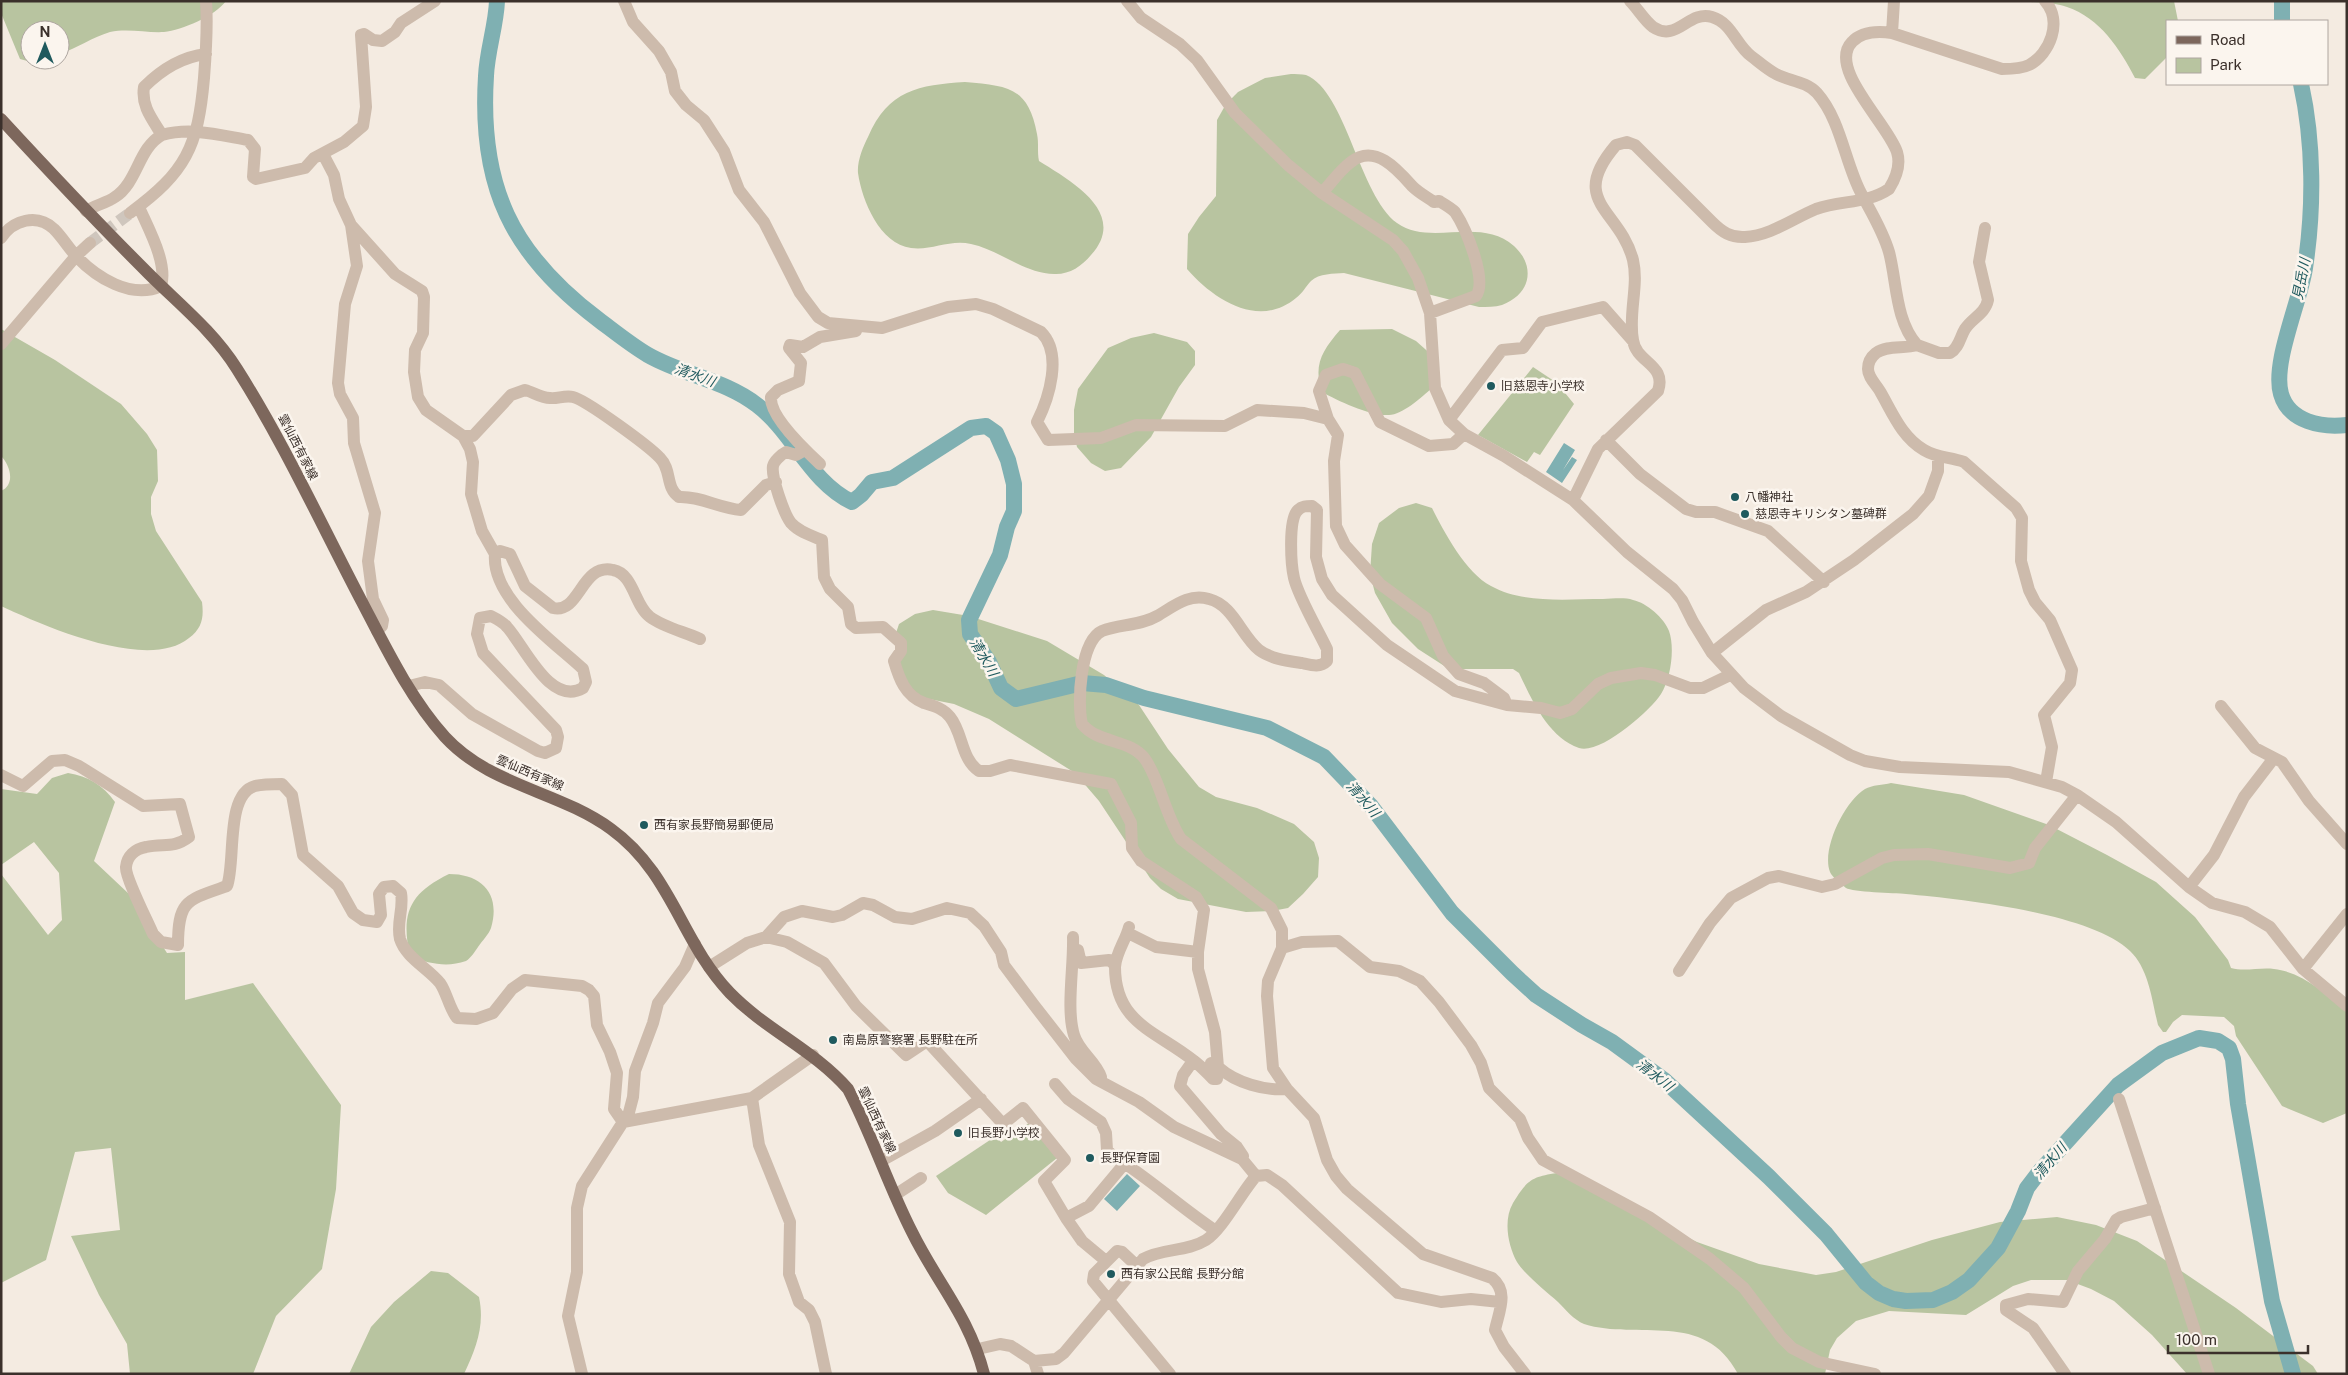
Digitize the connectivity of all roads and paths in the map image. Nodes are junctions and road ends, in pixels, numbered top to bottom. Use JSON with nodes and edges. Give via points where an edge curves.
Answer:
{"nodes":[{"id":1,"x":206,"y":1,"type":"edge"},
{"id":2,"x":435,"y":1,"type":"edge"},
{"id":3,"x":624,"y":1,"type":"edge"},
{"id":4,"x":1126,"y":1,"type":"edge"},
{"id":5,"x":1630,"y":1,"type":"edge"},
{"id":6,"x":1894,"y":1,"type":"edge"},
{"id":7,"x":2046,"y":1,"type":"edge"},
{"id":8,"x":1892,"y":33,"type":"junction"},
{"id":9,"x":206,"y":54,"type":"junction"},
{"id":10,"x":1,"y":119,"type":"edge"},
{"id":11,"x":197,"y":131,"type":"junction"},
{"id":12,"x":162,"y":135,"type":"junction"},
{"id":13,"x":324,"y":154,"type":"junction"},
{"id":14,"x":1322,"y":193,"type":"junction"},
{"id":15,"x":1866,"y":200,"type":"junction"},
{"id":16,"x":86,"y":211,"type":"junction"},
{"id":17,"x":351,"y":225,"type":"junction"},
{"id":18,"x":1984,"y":228,"type":"dead end"},
{"id":19,"x":1,"y":238,"type":"edge"},
{"id":20,"x":90,"y":243,"type":"tunnel mouth"},
{"id":21,"x":74,"y":258,"type":"junction"},
{"id":22,"x":161,"y":286,"type":"junction"},
{"id":23,"x":1430,"y":313,"type":"junction"},
{"id":24,"x":882,"y":328,"type":"junction"},
{"id":25,"x":1633,"y":341,"type":"junction"},
{"id":26,"x":1,"y":344,"type":"edge"},
{"id":27,"x":1917,"y":345,"type":"junction"},
{"id":28,"x":1328,"y":419,"type":"junction"},
{"id":29,"x":1449,"y":420,"type":"junction"},
{"id":30,"x":1464,"y":434,"type":"junction"},
{"id":31,"x":463,"y":436,"type":"junction"},
{"id":32,"x":1606,"y":440,"type":"junction"},
{"id":33,"x":801,"y":452,"type":"junction"},
{"id":34,"x":1938,"y":457,"type":"junction"},
{"id":35,"x":820,"y":464,"type":"dead end"},
{"id":36,"x":776,"y":482,"type":"junction"},
{"id":37,"x":1573,"y":500,"type":"junction"},
{"id":38,"x":495,"y":554,"type":"junction"},
{"id":39,"x":1824,"y":582,"type":"junction"},
{"id":40,"x":377,"y":631,"type":"junction"},
{"id":41,"x":700,"y":639,"type":"dead end"},
{"id":42,"x":1712,"y":653,"type":"junction"},
{"id":43,"x":1730,"y":674,"type":"junction"},
{"id":44,"x":409,"y":686,"type":"junction"},
{"id":45,"x":1507,"y":706,"type":"junction"},
{"id":46,"x":2221,"y":706,"type":"dead end"},
{"id":47,"x":2274,"y":758,"type":"junction"},
{"id":48,"x":1,"y":775,"type":"edge"},
{"id":49,"x":2046,"y":782,"type":"junction"},
{"id":50,"x":2077,"y":795,"type":"junction"},
{"id":51,"x":2347,"y":844,"type":"edge"},
{"id":52,"x":2189,"y":887,"type":"junction"},
{"id":53,"x":2347,"y":914,"type":"edge"},
{"id":54,"x":766,"y":937,"type":"junction"},
{"id":55,"x":695,"y":944,"type":"junction"},
{"id":56,"x":1282,"y":948,"type":"junction"},
{"id":57,"x":1198,"y":952,"type":"junction"},
{"id":58,"x":1115,"y":966,"type":"junction"},
{"id":59,"x":709,"y":967,"type":"junction"},
{"id":60,"x":2303,"y":969,"type":"junction"},
{"id":61,"x":1679,"y":971,"type":"dead end"},
{"id":62,"x":2347,"y":1006,"type":"edge"},
{"id":63,"x":1216,"y":1053,"type":"junction"},
{"id":64,"x":813,"y":1055,"type":"junction"},
{"id":65,"x":1193,"y":1060,"type":"junction"},
{"id":66,"x":1056,"y":1084,"type":"dead end"},
{"id":67,"x":1104,"y":1084,"type":"junction"},
{"id":68,"x":1288,"y":1089,"type":"junction"},
{"id":69,"x":752,"y":1098,"type":"junction"},
{"id":70,"x":981,"y":1099,"type":"junction"},
{"id":71,"x":2118,"y":1099,"type":"dead end"},
{"id":72,"x":625,"y":1121,"type":"junction"},
{"id":73,"x":1242,"y":1159,"type":"junction"},
{"id":74,"x":881,"y":1161,"type":"junction"},
{"id":75,"x":1125,"y":1163,"type":"junction"},
{"id":76,"x":1256,"y":1176,"type":"junction"},
{"id":77,"x":922,"y":1178,"type":"dead end"},
{"id":78,"x":895,"y":1194,"type":"junction"},
{"id":79,"x":2155,"y":1208,"type":"junction"},
{"id":80,"x":1066,"y":1218,"type":"junction"},
{"id":81,"x":1216,"y":1231,"type":"junction"},
{"id":82,"x":1106,"y":1261,"type":"junction"},
{"id":83,"x":1137,"y":1266,"type":"junction"},
{"id":84,"x":1109,"y":1298,"type":"junction"},
{"id":85,"x":1500,"y":1302,"type":"junction"},
{"id":86,"x":978,"y":1349,"type":"junction"},
{"id":87,"x":1034,"y":1361,"type":"junction"},
{"id":88,"x":582,"y":1374,"type":"edge"},
{"id":89,"x":826,"y":1374,"type":"edge"},
{"id":90,"x":984,"y":1374,"type":"edge"},
{"id":91,"x":1038,"y":1374,"type":"edge"},
{"id":92,"x":1170,"y":1374,"type":"edge"},
{"id":93,"x":1525,"y":1374,"type":"edge"},
{"id":94,"x":1875,"y":1374,"type":"edge"},
{"id":95,"x":2065,"y":1374,"type":"edge"},
{"id":96,"x":2210,"y":1374,"type":"edge"}],
"edges":[{"from":1,"to":9,"type":"street"},
{"from":2,"to":13,"type":"street","via":[[400,23],[395,32],[382,41],[361,35],[366,107],[363,126]]},
{"from":3,"to":24,"type":"street","via":[[633,22],[659,51],[671,72],[676,91],[686,105],[704,120],[724,151],[739,190],[764,222],[812,312],[828,323]]},
{"from":4,"to":14,"type":"street","via":[[1141,18],[1180,44],[1197,60],[1235,113]]},
{"from":5,"to":15,"type":"street","via":[[1652,26],[1666,31],[1678,30],[1695,17],[1718,20],[1727,26],[1750,56],[1777,75],[1816,92],[1843,142]]},
{"from":6,"to":8,"type":"street"},
{"from":7,"to":8,"type":"street","via":[[2054,18],[2048,48],[2028,66],[2015,69],[2002,69]]},
{"from":8,"to":15,"type":"street","via":[[1874,32],[1855,38],[1844,58],[1850,76],[1898,153],[1897,171],[1889,189]]},
{"from":9,"to":11,"type":"street"},
{"from":9,"to":12,"type":"street","via":[[173,63],[144,87],[147,112]]},
{"from":10,"to":16,"type":"main road","name":"雲仙西有家線"},
{"from":11,"to":12,"type":"street"},
{"from":11,"to":13,"type":"street","via":[[248,140],[255,149],[252,171],[256,179],[299,171]]},
{"from":11,"to":22,"type":"street","via":[[192,147],[176,173],[159,192],[134,210],[156,245],[162,270]]},
{"from":12,"to":16,"type":"street","via":[[153,140],[132,177],[115,197]]},
{"from":13,"to":17,"type":"street"},
{"from":14,"to":23,"type":"street","via":[[1375,227],[1403,251],[1418,278]]},
{"from":14,"to":23,"type":"street","via":[[1350,162],[1363,157],[1380,158],[1394,165],[1418,191],[1454,211],[1473,253],[1480,280],[1479,292]]},
{"from":15,"to":25,"type":"street","via":[[1818,208],[1761,234],[1734,237],[1722,232],[1635,145],[1627,142],[1616,145],[1594,182],[1598,196],[1630,250],[1633,261]]},
{"from":15,"to":27,"type":"street","via":[[1888,252],[1898,305]]},
{"from":16,"to":22,"type":"main road","name":"雲仙西有家線"},
{"from":17,"to":31,"type":"street","via":[[395,274],[422,291],[423,333],[415,350],[414,372],[418,397],[426,410]]},
{"from":17,"to":40,"type":"street","via":[[358,266],[345,304],[338,383],[353,418],[354,443],[374,513],[368,561],[373,599],[384,620]]},
{"from":18,"to":27,"type":"street","via":[[1979,255],[1988,300],[1986,307],[1966,328],[1957,348],[1950,353],[1939,353]]},
{"from":19,"to":21,"type":"street","via":[[7,229],[27,220],[37,220],[54,229]]},
{"from":20,"to":21,"type":"street"},
{"from":21,"to":22,"type":"street","via":[[112,284],[142,290]]},
{"from":21,"to":26,"type":"street"},
{"from":22,"to":40,"type":"main road","name":"雲仙西有家線","via":[[208,331],[234,364],[262,409]]},
{"from":23,"to":29,"type":"street","via":[[1435,388]]},
{"from":24,"to":28,"type":"street","via":[[948,307],[976,304],[994,309],[1041,332],[1050,350],[1052,385],[1036,422],[1048,440],[1101,438],[1136,425],[1225,426],[1257,410],[1304,413]]},
{"from":24,"to":33,"type":"street","via":[[874,332],[848,330],[820,337],[803,346],[790,344],[789,348],[801,364],[800,376],[795,384],[774,392],[771,402],[772,409]]},
{"from":25,"to":29,"type":"street","via":[[1603,307],[1542,322],[1523,348],[1502,350]]},
{"from":25,"to":32,"type":"street","via":[[1637,351],[1657,371],[1660,384],[1658,391]]},
{"from":27,"to":34,"type":"street","via":[[1878,352],[1872,357],[1868,370],[1897,423],[1923,450]]},
{"from":28,"to":30,"type":"street","via":[[1319,391],[1326,375],[1343,369],[1355,373],[1380,422],[1428,446],[1453,444]]},
{"from":28,"to":45,"type":"street","via":[[1338,435],[1334,462],[1336,526],[1345,545],[1380,584],[1426,618],[1443,656],[1459,674],[1484,683],[1504,698]]},
{"from":29,"to":30,"type":"street"},
{"from":30,"to":37,"type":"street"},
{"from":31,"to":36,"type":"street","via":[[473,436],[511,395],[525,390],[549,398],[574,397],[662,459],[672,492],[679,498],[692,497],[727,509],[741,510],[766,485]]},
{"from":31,"to":38,"type":"street","via":[[473,462],[471,494],[482,531]]},
{"from":32,"to":37,"type":"street","via":[[1592,458]]},
{"from":32,"to":39,"type":"street","via":[[1640,474],[1686,509],[1715,512],[1768,531]]},
{"from":33,"to":35,"type":"street"},
{"from":33,"to":36,"type":"street","via":[[786,452],[775,463]]},
{"from":34,"to":39,"type":"street","via":[[1938,471],[1929,496],[1914,514]]},
{"from":34,"to":49,"type":"street","via":[[1964,462],[2016,508],[2022,518],[2021,561],[2029,590],[2050,620],[2072,670],[2070,683],[2044,715],[2052,747]]},
{"from":36,"to":57,"type":"street","via":[[785,512],[792,523],[801,531],[822,540],[824,577],[848,607],[851,624],[856,628],[883,627],[901,643],[901,651],[894,661],[902,686],[921,702],[939,707],[951,718],[968,761],[974,768],[990,771],[1010,765],[1111,784],[1131,823],[1132,848],[1141,861],[1196,897],[1204,910]]},
{"from":37,"to":42,"type":"street","via":[[1627,552],[1673,589]]},
{"from":38,"to":41,"type":"street","via":[[500,551],[510,554],[525,586],[558,609],[568,605],[598,570],[621,572],[650,618]]},
{"from":38,"to":44,"type":"street","via":[[496,569],[510,600],[586,674],[583,688],[570,692],[561,690],[536,669],[508,628],[491,616],[480,618],[477,634],[483,653],[556,730],[556,748],[545,753],[538,751],[472,714],[439,685],[425,682]]},
{"from":39,"to":42,"type":"street","via":[[1766,610]]},
{"from":40,"to":44,"type":"main road","name":"雲仙西有家線"},
{"from":42,"to":43,"type":"street"},
{"from":43,"to":45,"type":"street","via":[[1703,688],[1690,688],[1641,673],[1611,678],[1598,684],[1572,709],[1560,713]]},
{"from":43,"to":49,"type":"street","via":[[1761,703],[1781,716],[1865,761],[1900,767],[1993,770]]},
{"from":44,"to":55,"type":"main road","name":"雲仙西有家線","via":[[444,735],[461,752],[502,778],[577,808],[612,829],[633,847],[651,866]]},
{"from":45,"to":56,"type":"street","via":[[1456,691],[1387,645],[1332,595],[1322,579],[1316,557],[1317,510],[1312,506],[1296,511],[1292,523],[1292,561],[1294,580],[1327,649],[1324,664],[1317,666],[1280,660],[1258,649],[1224,606],[1208,598],[1197,597],[1177,603],[1144,622],[1101,632],[1090,642],[1079,701],[1082,724],[1087,730],[1133,749],[1146,759],[1172,826],[1182,839],[1271,908],[1282,930]]},
{"from":46,"to":47,"type":"street","via":[[2255,748]]},
{"from":47,"to":51,"type":"street","via":[[2282,762],[2309,801]]},
{"from":47,"to":52,"type":"street","via":[[2244,797],[2214,855]]},
{"from":48,"to":72,"type":"street","via":[[23,786],[52,761],[65,760],[143,806],[180,804],[189,837],[178,845],[146,847],[136,851],[129,856],[125,868],[153,934],[161,942],[178,945],[178,921],[183,907],[227,886],[239,798],[255,786],[282,784],[292,795],[303,855],[338,886],[353,913],[363,920],[377,922],[381,915],[379,894],[384,887],[393,886],[401,893],[403,904],[398,926],[401,941],[440,984],[457,1018],[476,1019],[493,1013],[512,989],[525,980],[582,986],[589,990],[594,996],[597,1025],[617,1073],[614,1109]]},
{"from":49,"to":50,"type":"street"},
{"from":50,"to":52,"type":"street","via":[[2116,822]]},
{"from":50,"to":61,"type":"street","via":[[2035,848],[2028,863],[2010,868],[1928,854],[1894,855],[1882,858],[1835,884],[1822,887],[1779,876],[1768,878],[1731,898],[1710,923]]},
{"from":52,"to":60,"type":"street","via":[[2212,903],[2245,912],[2265,922]]},
{"from":53,"to":60,"type":"street"},
{"from":54,"to":59,"type":"street","via":[[740,947]]},
{"from":54,"to":67,"type":"street","via":[[784,917],[802,911],[842,915],[863,903],[895,917],[912,918],[947,908],[970,913],[984,926],[1001,952],[1004,965],[1076,1059]]},
{"from":54,"to":70,"type":"street","via":[[787,942],[824,962],[856,1006],[906,1055],[927,1041]]},
{"from":55,"to":59,"type":"main road","name":"雲仙西有家線"},
{"from":55,"to":72,"type":"street","via":[[685,968],[658,1003],[635,1071],[632,1103]]},
{"from":56,"to":68,"type":"street","via":[[1268,981],[1266,996],[1273,1068]]},
{"from":56,"to":94,"type":"street","via":[[1302,942],[1338,941],[1370,967],[1399,971],[1420,981],[1471,1045],[1481,1062],[1489,1088],[1520,1119],[1543,1160],[1648,1217],[1702,1254],[1744,1288],[1792,1348],[1819,1362]]},
{"from":57,"to":58,"type":"street","via":[[1156,947],[1128,930]]},
{"from":57,"to":63,"type":"street","via":[[1198,969],[1215,1032]]},
{"from":58,"to":65,"type":"street","via":[[1123,1005],[1133,1019]]},
{"from":58,"to":67,"type":"street","via":[[1109,960],[1081,963],[1078,947],[1073,942],[1071,1016],[1074,1034],[1080,1049],[1100,1072]]},
{"from":59,"to":64,"type":"main road","name":"雲仙西有家線","via":[[731,994],[757,1016]]},
{"from":60,"to":62,"type":"street"},
{"from":63,"to":65,"type":"street","via":[[1210,1065],[1217,1079],[1213,1080]]},
{"from":63,"to":68,"type":"street","via":[[1218,1067],[1225,1074],[1268,1091]]},
{"from":64,"to":69,"type":"street"},
{"from":64,"to":74,"type":"main road","name":"雲仙西有家線","via":[[848,1089]]},
{"from":65,"to":73,"type":"street","via":[[1180,1086],[1221,1134],[1237,1147]]},
{"from":66,"to":75,"type":"street","via":[[1068,1099],[1100,1122],[1106,1133],[1108,1150]]},
{"from":67,"to":73,"type":"street","via":[[1139,1102],[1174,1126]]},
{"from":68,"to":85,"type":"street","via":[[1314,1118],[1327,1160],[1348,1189],[1423,1254],[1492,1278],[1503,1293]]},
{"from":69,"to":72,"type":"street"},
{"from":69,"to":89,"type":"street","via":[[759,1145],[790,1222],[789,1274],[798,1302],[809,1310],[816,1322]]},
{"from":70,"to":74,"type":"street","via":[[935,1131]]},
{"from":70,"to":80,"type":"street","via":[[1002,1124],[1023,1108],[1064,1160],[1044,1181]]},
{"from":71,"to":79,"type":"street"},
{"from":72,"to":88,"type":"street","via":[[582,1186],[578,1208],[577,1272],[568,1316]]},
{"from":73,"to":76,"type":"street"},
{"from":74,"to":78,"type":"main road","name":"雲仙西有家線"},
{"from":75,"to":80,"type":"street","via":[[1089,1206]]},
{"from":75,"to":81,"type":"street"},
{"from":76,"to":81,"type":"street"},
{"from":76,"to":85,"type":"street","via":[[1267,1175],[1282,1185],[1398,1293],[1441,1302],[1471,1299]]},
{"from":77,"to":78,"type":"street"},
{"from":78,"to":86,"type":"main road","name":"雲仙西有家線","via":[[912,1233],[969,1327]]},
{"from":79,"to":95,"type":"street","via":[[2116,1220],[2105,1239],[2078,1271],[2064,1302],[2028,1299],[2006,1306],[2010,1314],[2033,1328]]},
{"from":79,"to":96,"type":"street"},
{"from":80,"to":82,"type":"street","via":[[1082,1242]]},
{"from":81,"to":83,"type":"street","via":[[1196,1245],[1151,1254]]},
{"from":82,"to":83,"type":"street","via":[[1114,1252],[1120,1251]]},
{"from":82,"to":84,"type":"street","via":[[1094,1274],[1093,1281]]},
{"from":83,"to":84,"type":"street"},
{"from":84,"to":87,"type":"street","via":[[1064,1353],[1056,1359]]},
{"from":84,"to":92,"type":"street"},
{"from":85,"to":93,"type":"street","via":[[1495,1330]]},
{"from":86,"to":87,"type":"street","via":[[1000,1344],[1011,1346]]},
{"from":86,"to":90,"type":"main road","name":"雲仙西有家線"},
{"from":87,"to":91,"type":"street"}]}
